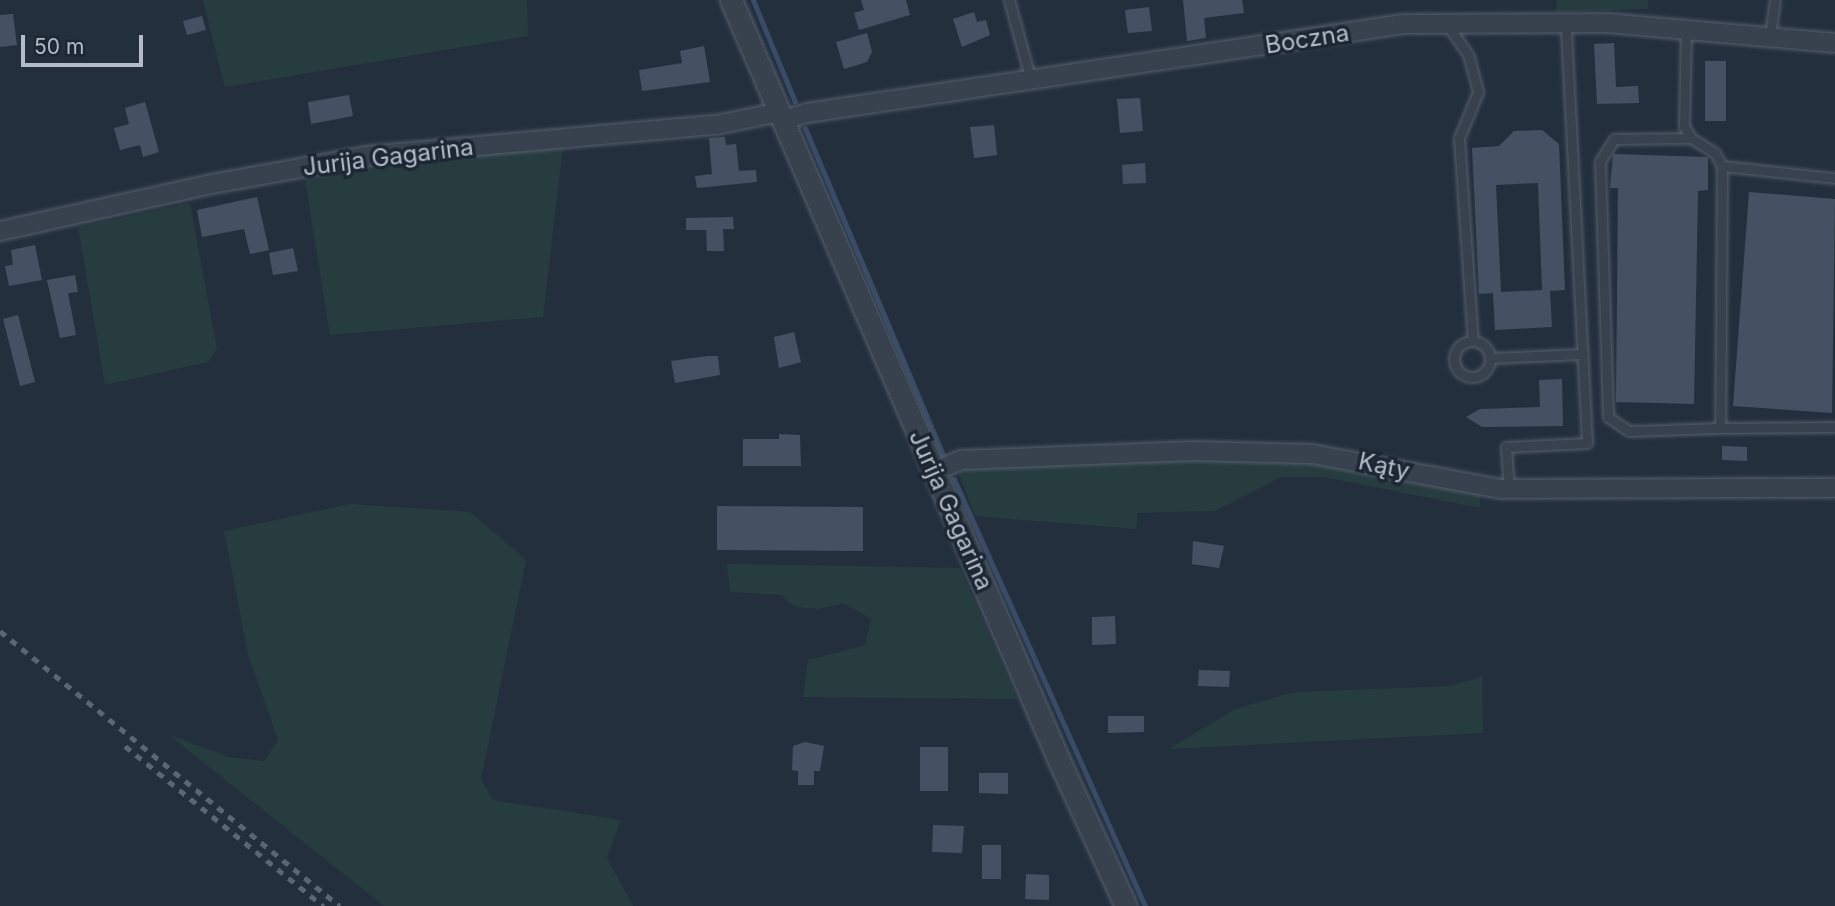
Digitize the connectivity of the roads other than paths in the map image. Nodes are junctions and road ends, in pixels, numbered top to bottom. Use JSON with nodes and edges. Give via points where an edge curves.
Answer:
{"nodes":[{"id":1,"x":731,"y":0,"type":"edge"},
{"id":2,"x":1009,"y":0,"type":"edge"},
{"id":3,"x":1775,"y":0,"type":"edge"},
{"id":4,"x":1445,"y":22,"type":"junction"},
{"id":5,"x":1566,"y":23,"type":"junction"},
{"id":6,"x":1686,"y":28,"type":"junction"},
{"id":7,"x":1770,"y":35,"type":"junction"},
{"id":8,"x":1835,"y":43,"type":"edge"},
{"id":9,"x":1032,"y":83,"type":"junction"},
{"id":10,"x":782,"y":116,"type":"junction"},
{"id":11,"x":1691,"y":138,"type":"junction"},
{"id":12,"x":1722,"y":166,"type":"junction"},
{"id":13,"x":1835,"y":178,"type":"edge"},
{"id":14,"x":0,"y":231,"type":"edge"},
{"id":15,"x":1473,"y":341,"type":"junction"},
{"id":16,"x":1583,"y":354,"type":"junction"},
{"id":17,"x":1490,"y":358,"type":"junction"},
{"id":18,"x":1835,"y":427,"type":"edge"},
{"id":19,"x":1720,"y":428,"type":"junction"},
{"id":20,"x":934,"y":472,"type":"junction"},
{"id":21,"x":1835,"y":488,"type":"edge"},
{"id":22,"x":1508,"y":489,"type":"junction"},
{"id":23,"x":1126,"y":906,"type":"edge"}],
"edges":[{"from":1,"to":10,"type":"street","name":"Jurija Gagarina"},
{"from":2,"to":9,"type":"lane"},
{"from":3,"to":7,"type":"lane"},
{"from":4,"to":5,"type":"street","name":"Boczna"},
{"from":4,"to":9,"type":"street","name":"Boczna","via":[[1402,24]]},
{"from":4,"to":15,"type":"lane","via":[[1468,54],[1478,92],[1459,138]]},
{"from":5,"to":6,"type":"street","name":"Boczna"},
{"from":5,"to":16,"type":"lane"},
{"from":6,"to":7,"type":"street","name":"Boczna"},
{"from":6,"to":11,"type":"lane","via":[[1684,126]]},
{"from":7,"to":8,"type":"street","name":"Boczna"},
{"from":9,"to":10,"type":"street","name":"Boczna"},
{"from":10,"to":14,"type":"street","name":"Jurija Gagarina","via":[[366,156]]},
{"from":10,"to":20,"type":"street","name":"Jurija Gagarina"},
{"from":11,"to":12,"type":"lane","via":[[1716,153]]},
{"from":11,"to":19,"type":"lane","via":[[1614,139],[1600,161],[1608,417],[1629,430]]},
{"from":12,"to":13,"type":"lane"},
{"from":12,"to":19,"type":"lane"},
{"from":15,"to":17,"type":"lane","via":[[1484,345]]},
{"from":15,"to":17,"type":"lane","via":[[1462,344],[1455,354],[1458,371],[1468,377],[1480,375]]},
{"from":16,"to":17,"type":"lane"},
{"from":16,"to":22,"type":"lane","via":[[1587,443],[1506,447]]},
{"from":18,"to":19,"type":"lane"},
{"from":20,"to":22,"type":"street","name":"Kąty","via":[[961,460],[1052,453],[1312,454]]},
{"from":20,"to":23,"type":"street","name":"Jurija Gagarina"},
{"from":21,"to":22,"type":"street","name":"Kąty"}]}
